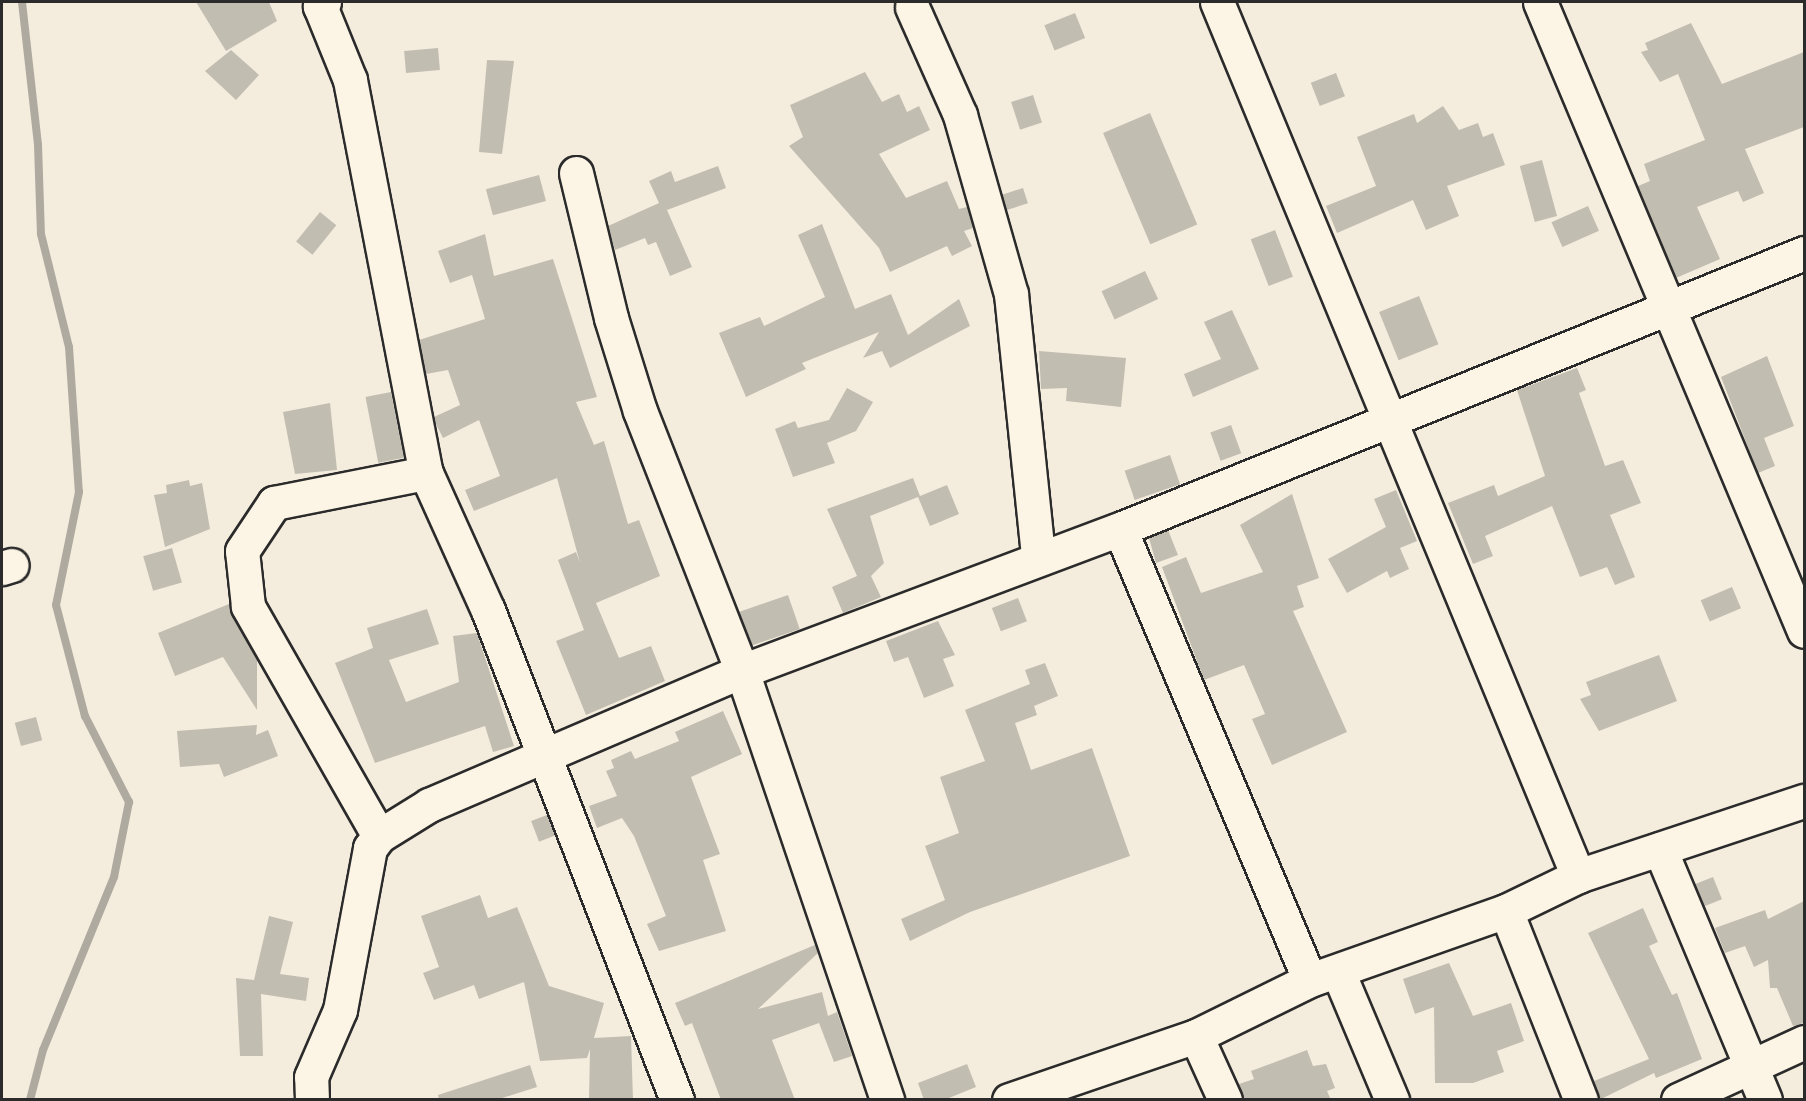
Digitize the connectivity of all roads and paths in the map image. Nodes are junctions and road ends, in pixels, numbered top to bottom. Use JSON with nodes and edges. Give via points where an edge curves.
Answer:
{"nodes":[{"id":1,"x":324,"y":2,"type":"edge"},
{"id":2,"x":1217,"y":2,"type":"edge"},
{"id":3,"x":1540,"y":2,"type":"edge"},
{"id":4,"x":916,"y":3,"type":"edge"},
{"id":5,"x":576,"y":173,"type":"dead end"},
{"id":6,"x":1804,"y":253,"type":"edge"},
{"id":7,"x":1670,"y":310,"type":"junction"},
{"id":8,"x":1386,"y":420,"type":"junction"},
{"id":9,"x":426,"y":473,"type":"junction"},
{"id":10,"x":1120,"y":529,"type":"junction"},
{"id":11,"x":1038,"y":556,"type":"junction"},
{"id":12,"x":1804,"y":631,"type":"edge"},
{"id":13,"x":742,"y":672,"type":"junction"},
{"id":14,"x":547,"y":757,"type":"junction"},
{"id":15,"x":1804,"y":801,"type":"edge"},
{"id":16,"x":379,"y":836,"type":"junction"},
{"id":17,"x":1660,"y":849,"type":"junction"},
{"id":18,"x":1578,"y":876,"type":"junction"},
{"id":19,"x":1506,"y":911,"type":"junction"},
{"id":20,"x":1325,"y":977,"type":"junction"},
{"id":21,"x":1196,"y":1036,"type":"junction"},
{"id":22,"x":1804,"y":1042,"type":"edge"},
{"id":23,"x":1751,"y":1066,"type":"junction"},
{"id":24,"x":1028,"y":1097,"type":"edge"},
{"id":25,"x":312,"y":1100,"type":"edge"},
{"id":26,"x":677,"y":1100,"type":"edge"},
{"id":27,"x":886,"y":1100,"type":"edge"},
{"id":28,"x":1225,"y":1100,"type":"edge"},
{"id":29,"x":1392,"y":1100,"type":"edge"},
{"id":30,"x":1581,"y":1100,"type":"edge"},
{"id":31,"x":1678,"y":1100,"type":"edge"},
{"id":32,"x":1766,"y":1100,"type":"edge"}],
"edges":[{"from":1,"to":9,"type":"street","via":[[320,6],[350,80]]},
{"from":2,"to":8,"type":"street"},
{"from":3,"to":7,"type":"street"},
{"from":4,"to":11,"type":"street","via":[[960,115],[1011,294]]},
{"from":5,"to":13,"type":"street","via":[[610,318],[640,411]]},
{"from":6,"to":7,"type":"street"},
{"from":7,"to":8,"type":"street"},
{"from":7,"to":12,"type":"street"},
{"from":8,"to":10,"type":"street"},
{"from":8,"to":18,"type":"street"},
{"from":9,"to":14,"type":"street"},
{"from":9,"to":16,"type":"street","via":[[274,503],[242,550],[248,606]]},
{"from":10,"to":11,"type":"street"},
{"from":10,"to":20,"type":"street"},
{"from":11,"to":13,"type":"street"},
{"from":13,"to":14,"type":"street"},
{"from":13,"to":27,"type":"street"},
{"from":14,"to":16,"type":"street","via":[[429,805]]},
{"from":14,"to":26,"type":"street"},
{"from":15,"to":17,"type":"street"},
{"from":16,"to":25,"type":"street","via":[[357,898],[340,1010],[311,1077]]},
{"from":17,"to":18,"type":"street"},
{"from":17,"to":23,"type":"street"},
{"from":18,"to":19,"type":"street"},
{"from":19,"to":20,"type":"street"},
{"from":19,"to":30,"type":"street"},
{"from":20,"to":21,"type":"street"},
{"from":20,"to":29,"type":"street"},
{"from":21,"to":24,"type":"street"},
{"from":21,"to":28,"type":"street"},
{"from":22,"to":23,"type":"street"},
{"from":23,"to":31,"type":"street"},
{"from":23,"to":32,"type":"street"}]}
